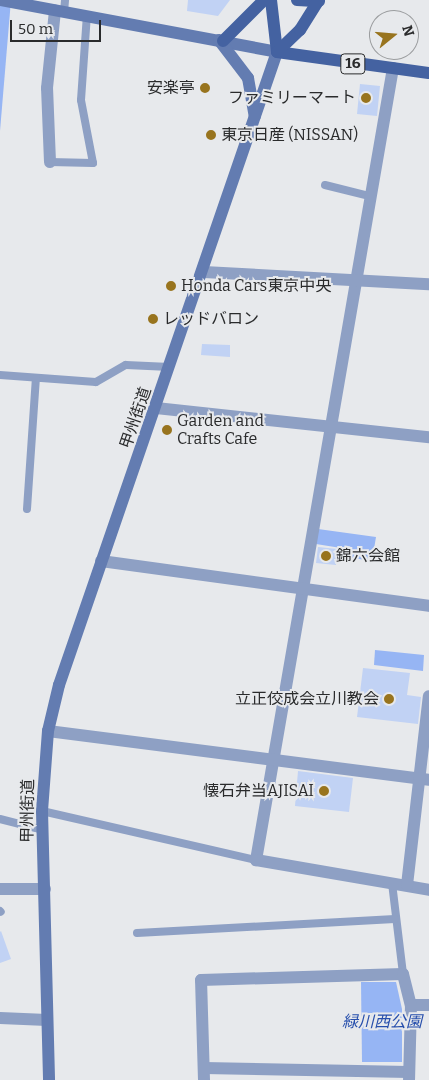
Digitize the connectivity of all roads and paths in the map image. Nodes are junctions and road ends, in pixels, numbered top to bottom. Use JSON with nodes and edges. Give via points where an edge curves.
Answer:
{"nodes":[{"id":1,"x":1,"y":0,"type":"edge"},
{"id":2,"x":264,"y":0,"type":"edge"},
{"id":3,"x":271,"y":0,"type":"edge"},
{"id":4,"x":297,"y":0,"type":"edge"},
{"id":5,"x":319,"y":0,"type":"edge"},
{"id":6,"x":61,"y":7,"type":"edge"},
{"id":7,"x":87,"y":16,"type":"junction"},
{"id":8,"x":221,"y":40,"type":"junction"},
{"id":9,"x":277,"y":52,"type":"junction"},
{"id":10,"x":393,"y":68,"type":"junction"},
{"id":11,"x":429,"y":73,"type":"edge"},
{"id":12,"x":255,"y":118,"type":"junction"},
{"id":13,"x":50,"y":162,"type":"joint"},
{"id":14,"x":325,"y":185,"type":"dead end"},
{"id":15,"x":369,"y":196,"type":"junction"},
{"id":16,"x":204,"y":272,"type":"junction"},
{"id":17,"x":355,"y":281,"type":"junction"},
{"id":18,"x":429,"y":284,"type":"edge"},
{"id":19,"x":171,"y":367,"type":"junction"},
{"id":20,"x":0,"y":375,"type":"edge"},
{"id":21,"x":36,"y":378,"type":"junction"},
{"id":22,"x":156,"y":408,"type":"junction"},
{"id":23,"x":332,"y":424,"type":"junction"},
{"id":24,"x":429,"y":437,"type":"edge"},
{"id":25,"x":27,"y":509,"type":"dead end"},
{"id":26,"x":101,"y":561,"type":"junction"},
{"id":27,"x":301,"y":590,"type":"junction"},
{"id":28,"x":429,"y":606,"type":"edge"},
{"id":29,"x":429,"y":696,"type":"edge"},
{"id":30,"x":48,"y":731,"type":"junction"},
{"id":31,"x":273,"y":761,"type":"junction"},
{"id":32,"x":424,"y":779,"type":"edge"},
{"id":33,"x":42,"y":811,"type":"junction"},
{"id":34,"x":0,"y":819,"type":"edge"},
{"id":35,"x":43,"y":830,"type":"junction"},
{"id":36,"x":256,"y":860,"type":"junction"},
{"id":37,"x":392,"y":883,"type":"junction"},
{"id":38,"x":407,"y":885,"type":"junction"},
{"id":39,"x":0,"y":889,"type":"edge"},
{"id":40,"x":44,"y":890,"type":"junction"},
{"id":41,"x":429,"y":890,"type":"edge"},
{"id":42,"x":395,"y":919,"type":"junction"},
{"id":43,"x":137,"y":933,"type":"dead end"},
{"id":44,"x":403,"y":974,"type":"junction"},
{"id":45,"x":410,"y":1005,"type":"junction"},
{"id":46,"x":429,"y":1006,"type":"edge"},
{"id":47,"x":0,"y":1018,"type":"edge"},
{"id":48,"x":47,"y":1020,"type":"junction"},
{"id":49,"x":204,"y":1074,"type":"edge"},
{"id":50,"x":409,"y":1076,"type":"edge"},
{"id":51,"x":49,"y":1080,"type":"edge"}],
"edges":[{"from":1,"to":6,"type":"main road"},
{"from":2,"to":8,"type":"main road"},
{"from":3,"to":9,"type":"main road"},
{"from":4,"to":5,"type":"main road"},
{"from":5,"to":9,"type":"main road","via":[[300,30]]},
{"from":6,"to":7,"type":"main road"},
{"from":6,"to":13,"type":"street","via":[[47,88]]},
{"from":7,"to":8,"type":"main road"},
{"from":7,"to":13,"type":"lane","via":[[81,100],[93,163]]},
{"from":8,"to":9,"type":"main road"},
{"from":8,"to":12,"type":"main road","via":[[248,78]]},
{"from":9,"to":10,"type":"main road","number":"16"},
{"from":9,"to":12,"type":"main road","name":"甲州街道"},
{"from":10,"to":11,"type":"main road","number":"16"},
{"from":10,"to":15,"type":"street"},
{"from":12,"to":16,"type":"main road","name":"甲州街道"},
{"from":14,"to":15,"type":"lane"},
{"from":15,"to":17,"type":"street"},
{"from":16,"to":17,"type":"street"},
{"from":16,"to":19,"type":"main road","name":"甲州街道"},
{"from":17,"to":18,"type":"street"},
{"from":17,"to":23,"type":"street"},
{"from":19,"to":21,"type":"lane","via":[[126,365],[96,382]]},
{"from":19,"to":22,"type":"main road","name":"甲州街道"},
{"from":20,"to":21,"type":"lane"},
{"from":21,"to":25,"type":"lane"},
{"from":22,"to":23,"type":"street"},
{"from":22,"to":26,"type":"main road","name":"甲州街道"},
{"from":23,"to":24,"type":"street"},
{"from":23,"to":27,"type":"street"},
{"from":26,"to":27,"type":"street"},
{"from":26,"to":30,"type":"main road","name":"甲州街道"},
{"from":27,"to":28,"type":"street"},
{"from":27,"to":31,"type":"street"},
{"from":29,"to":32,"type":"street"},
{"from":30,"to":31,"type":"street"},
{"from":30,"to":33,"type":"main road","name":"甲州街道"},
{"from":31,"to":32,"type":"street"},
{"from":31,"to":36,"type":"street"},
{"from":32,"to":38,"type":"street"},
{"from":33,"to":35,"type":"main road","name":"甲州街道"},
{"from":33,"to":36,"type":"lane"},
{"from":34,"to":35,"type":"lane"},
{"from":35,"to":40,"type":"main road","name":"甲州街道"},
{"from":36,"to":37,"type":"street"},
{"from":37,"to":38,"type":"street"},
{"from":37,"to":42,"type":"lane"},
{"from":38,"to":41,"type":"street"},
{"from":39,"to":40,"type":"street"},
{"from":40,"to":48,"type":"main road","name":"甲州街道"},
{"from":42,"to":43,"type":"lane"},
{"from":42,"to":44,"type":"lane"},
{"from":44,"to":45,"type":"street"},
{"from":44,"to":49,"type":"street","via":[[201,980]]},
{"from":45,"to":46,"type":"street"},
{"from":45,"to":50,"type":"street"},
{"from":47,"to":48,"type":"street"},
{"from":48,"to":51,"type":"main road","name":"甲州街道"},
{"from":49,"to":50,"type":"street"}]}
